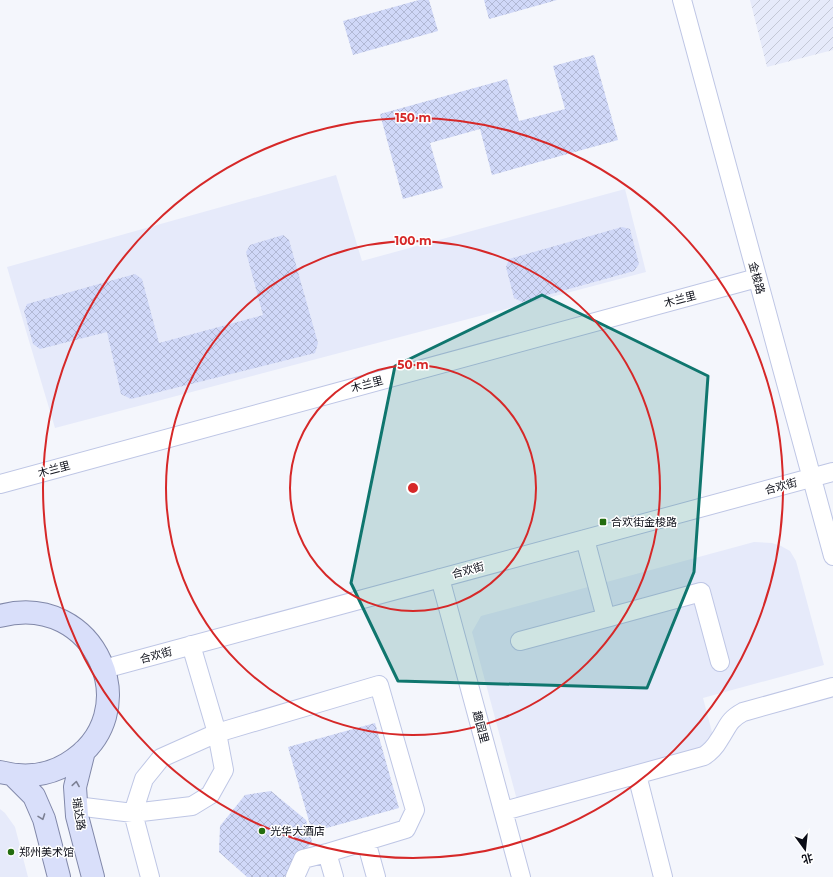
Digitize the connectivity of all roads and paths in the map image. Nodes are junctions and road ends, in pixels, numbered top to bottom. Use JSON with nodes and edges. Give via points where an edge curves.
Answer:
{"nodes":[{"id":1,"x":682,"y":0,"type":"edge"},
{"id":2,"x":757,"y":278,"type":"junction"},
{"id":3,"x":833,"y":472,"type":"edge"},
{"id":4,"x":812,"y":478,"type":"junction"},
{"id":5,"x":0,"y":484,"type":"edge"},
{"id":6,"x":585,"y":539,"type":"junction"},
{"id":7,"x":833,"y":556,"type":"edge"},
{"id":8,"x":440,"y":578,"type":"junction"},
{"id":9,"x":0,"y":616,"type":"edge"},
{"id":10,"x":606,"y":618,"type":"junction"},
{"id":11,"x":520,"y":641,"type":"dead end"},
{"id":12,"x":192,"y":645,"type":"junction"},
{"id":13,"x":720,"y":662,"type":"dead end"},
{"id":14,"x":104,"y":669,"type":"junction"},
{"id":15,"x":833,"y":687,"type":"edge"},
{"id":16,"x":217,"y":733,"type":"junction"},
{"id":17,"x":84,"y":751,"type":"junction"},
{"id":18,"x":6,"y":773,"type":"edge"},
{"id":19,"x":637,"y":775,"type":"junction"},
{"id":20,"x":76,"y":806,"type":"junction"},
{"id":21,"x":504,"y":812,"type":"junction"},
{"id":22,"x":133,"y":813,"type":"junction"},
{"id":23,"x":366,"y":841,"type":"junction"},
{"id":24,"x":327,"y":853,"type":"junction"},
{"id":25,"x":59,"y":877,"type":"edge"},
{"id":26,"x":93,"y":877,"type":"edge"},
{"id":27,"x":150,"y":877,"type":"edge"},
{"id":28,"x":295,"y":877,"type":"edge"},
{"id":29,"x":334,"y":877,"type":"edge"},
{"id":30,"x":376,"y":877,"type":"edge"},
{"id":31,"x":521,"y":877,"type":"edge"},
{"id":32,"x":663,"y":877,"type":"edge"}],
"edges":[{"from":1,"to":2,"type":"street","name":"金梭路"},
{"from":2,"to":4,"type":"street","name":"金梭路"},
{"from":2,"to":5,"type":"street","name":"木兰里"},
{"from":3,"to":4,"type":"street","name":"合欢街"},
{"from":4,"to":6,"type":"street","name":"合欢街"},
{"from":4,"to":7,"type":"street","name":"金梭路"},
{"from":6,"to":8,"type":"street","name":"合欢街"},
{"from":6,"to":10,"type":"street"},
{"from":8,"to":12,"type":"street","name":"合欢街"},
{"from":8,"to":21,"type":"street","name":"趣园里"},
{"from":9,"to":14,"type":"main road","via":[[26,611],[54,616],[67,622],[88,640]]},
{"from":10,"to":11,"type":"street"},
{"from":10,"to":13,"type":"street","via":[[701,592]]},
{"from":12,"to":14,"type":"street","name":"合欢街"},
{"from":12,"to":16,"type":"street"},
{"from":14,"to":17,"type":"main road","via":[[108,691],[104,718]]},
{"from":15,"to":19,"type":"street","via":[[734,716],[716,744],[704,756]]},
{"from":16,"to":22,"type":"street","via":[[161,758],[144,779]]},
{"from":16,"to":22,"type":"street","via":[[224,770],[210,795],[192,806]]},
{"from":16,"to":23,"type":"street","via":[[379,685],[415,810],[406,829]]},
{"from":17,"to":18,"type":"main road","via":[[74,760],[50,772],[38,775]]},
{"from":20,"to":17,"type":"main road","name":"瑞达路","one_way":true,"via":[[75,788]]},
{"from":18,"to":25,"type":"main road","one_way":true,"via":[[34,796],[44,819]]},
{"from":19,"to":21,"type":"street"},
{"from":19,"to":32,"type":"street"},
{"from":20,"to":22,"type":"street"},
{"from":20,"to":26,"type":"main road","name":"瑞达路"},
{"from":21,"to":31,"type":"street","name":"趣园里"},
{"from":22,"to":27,"type":"street"},
{"from":23,"to":24,"type":"street"},
{"from":23,"to":30,"type":"street"},
{"from":24,"to":28,"type":"street","via":[[303,859]]},
{"from":24,"to":29,"type":"street"}]}
